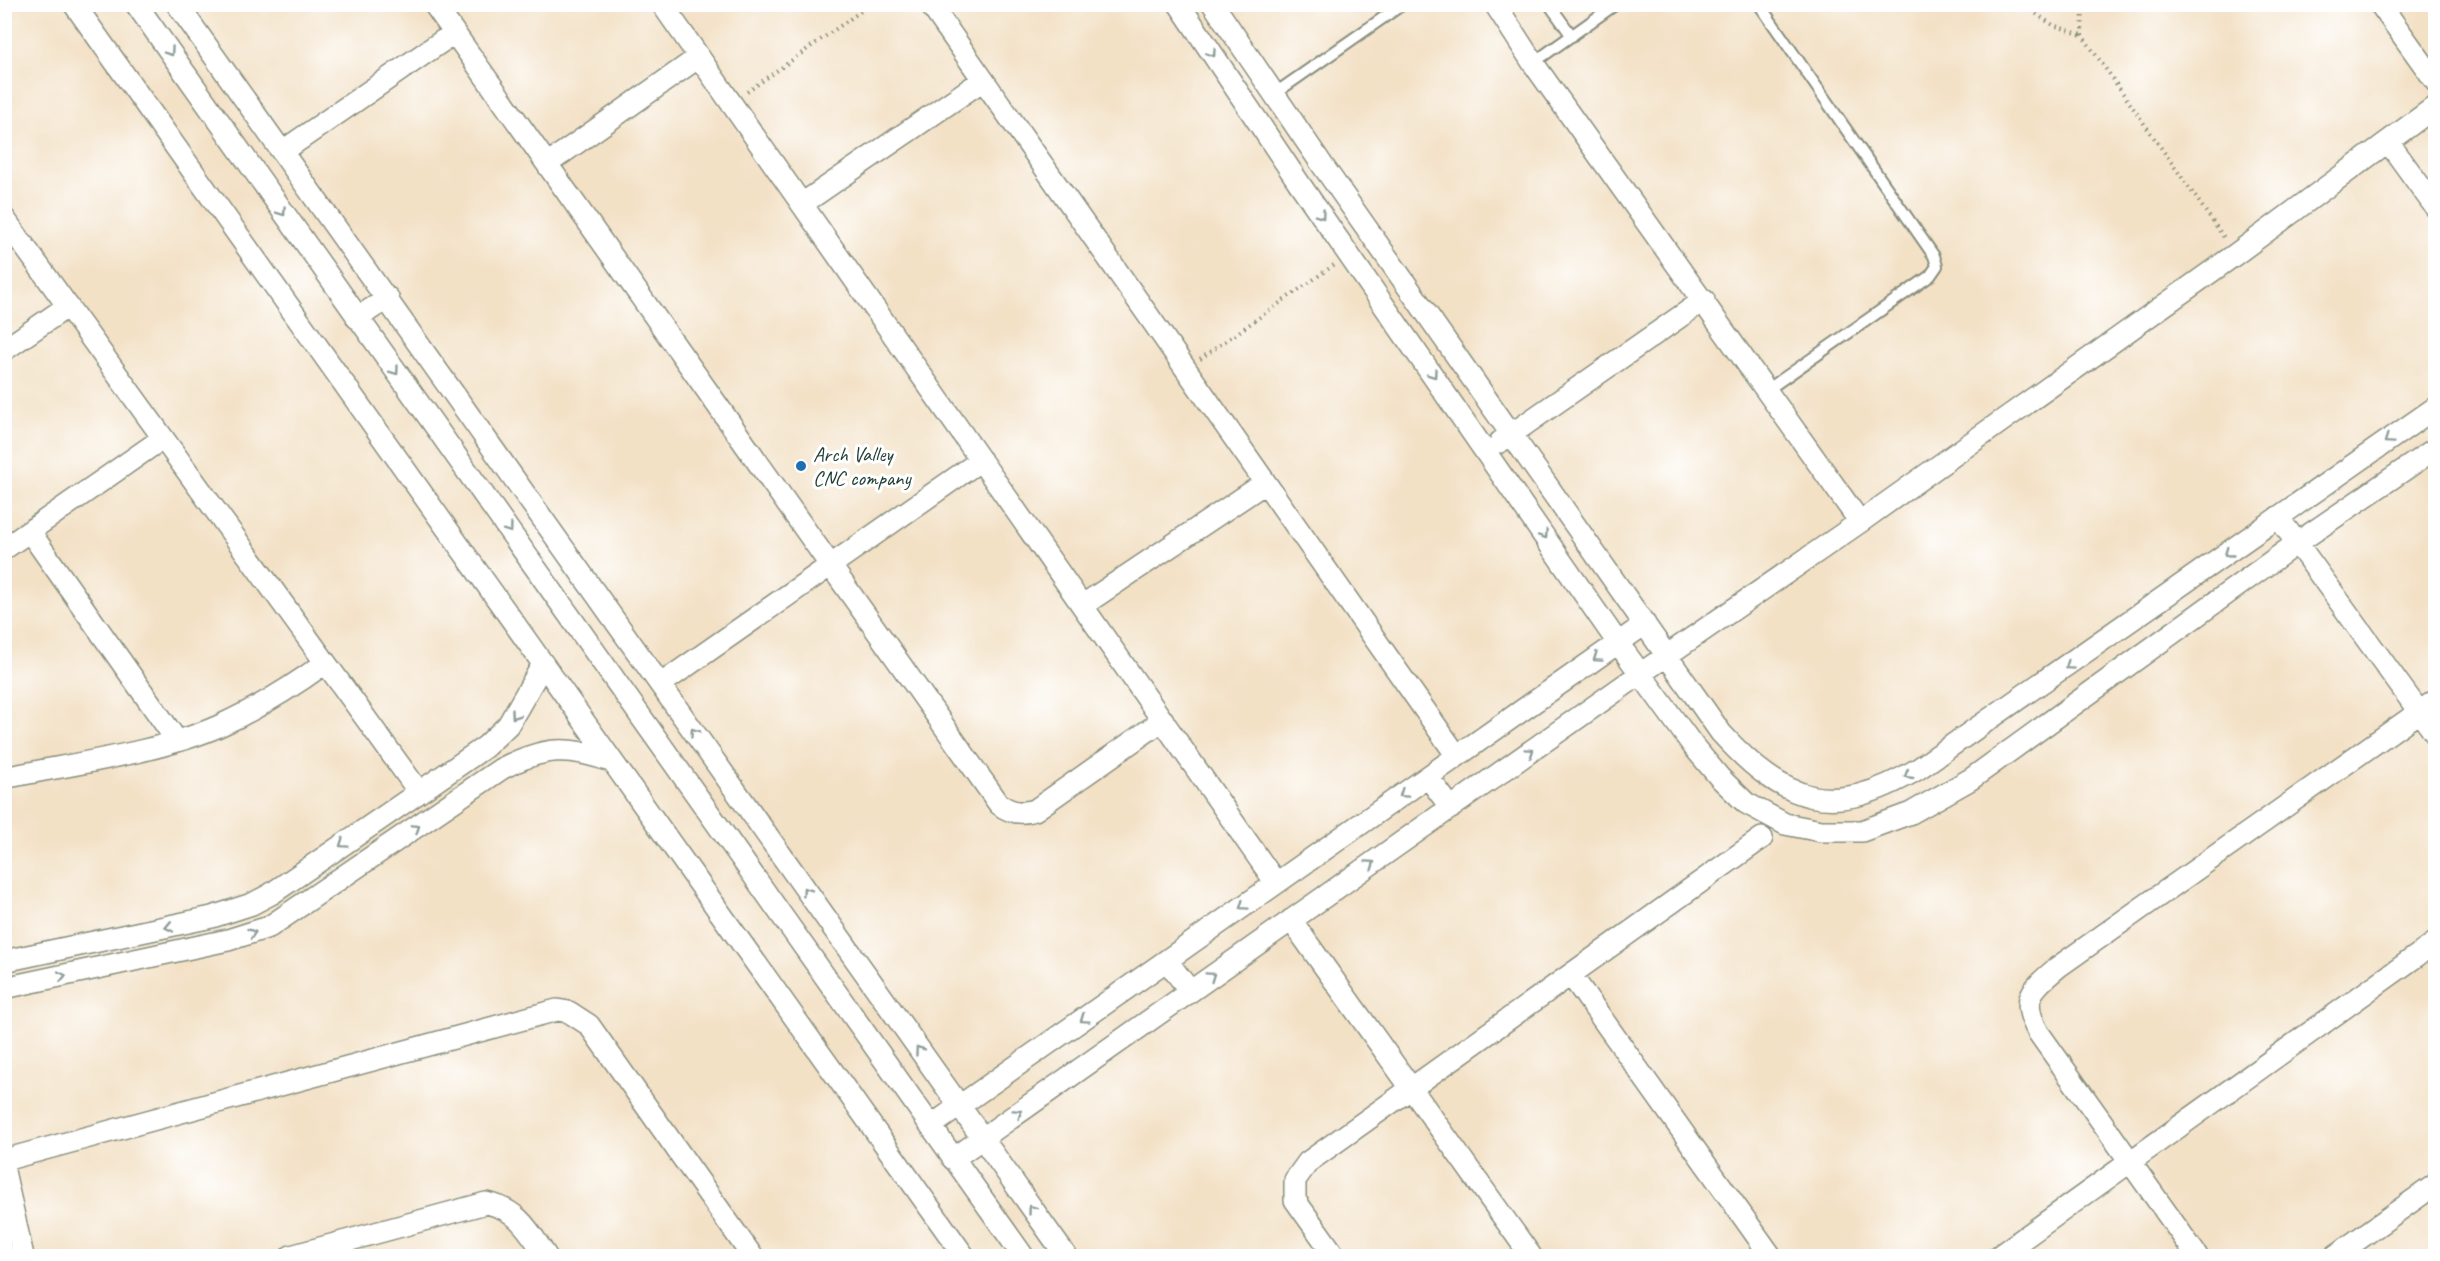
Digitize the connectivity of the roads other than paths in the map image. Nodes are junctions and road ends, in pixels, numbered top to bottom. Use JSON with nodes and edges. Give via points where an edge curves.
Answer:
{"nodes":[{"id":1,"x":75,"y":4,"type":"edge"},
{"id":2,"x":170,"y":4,"type":"edge"},
{"id":3,"x":177,"y":4,"type":"edge"},
{"id":4,"x":434,"y":4,"type":"edge"},
{"id":5,"x":662,"y":4,"type":"edge"},
{"id":6,"x":930,"y":4,"type":"edge"},
{"id":7,"x":1179,"y":4,"type":"edge"},
{"id":8,"x":1214,"y":4,"type":"edge"},
{"id":9,"x":1403,"y":4,"type":"edge"},
{"id":10,"x":1495,"y":4,"type":"edge"},
{"id":11,"x":1549,"y":4,"type":"edge"},
{"id":12,"x":1616,"y":4,"type":"edge"},
{"id":13,"x":1759,"y":4,"type":"edge"},
{"id":14,"x":2380,"y":4,"type":"edge"},
{"id":15,"x":142,"y":13,"type":"edge"},
{"id":16,"x":454,"y":33,"type":"junction"},
{"id":17,"x":1572,"y":36,"type":"junction"},
{"id":18,"x":699,"y":57,"type":"junction"},
{"id":19,"x":1533,"y":63,"type":"junction"},
{"id":20,"x":983,"y":80,"type":"junction"},
{"id":21,"x":2436,"y":82,"type":"edge"},
{"id":22,"x":1274,"y":94,"type":"junction"},
{"id":23,"x":2436,"y":106,"type":"edge"},
{"id":24,"x":2389,"y":143,"type":"junction"},
{"id":25,"x":283,"y":151,"type":"junction"},
{"id":26,"x":547,"y":164,"type":"junction"},
{"id":27,"x":1323,"y":166,"type":"junction"},
{"id":28,"x":1299,"y":183,"type":"junction"},
{"id":29,"x":802,"y":204,"type":"junction"},
{"id":30,"x":2436,"y":208,"type":"edge"},
{"id":31,"x":4,"y":218,"type":"edge"},
{"id":32,"x":388,"y":298,"type":"junction"},
{"id":33,"x":1704,"y":300,"type":"junction"},
{"id":34,"x":68,"y":306,"type":"junction"},
{"id":35,"x":357,"y":318,"type":"junction"},
{"id":36,"x":4,"y":350,"type":"edge"},
{"id":37,"x":1767,"y":390,"type":"junction"},
{"id":38,"x":2436,"y":407,"type":"edge"},
{"id":39,"x":1511,"y":434,"type":"junction"},
{"id":40,"x":164,"y":438,"type":"junction"},
{"id":41,"x":2436,"y":448,"type":"edge"},
{"id":42,"x":1487,"y":451,"type":"junction"},
{"id":43,"x":981,"y":460,"type":"junction"},
{"id":44,"x":1265,"y":483,"type":"junction"},
{"id":45,"x":2278,"y":517,"type":"junction"},
{"id":46,"x":1860,"y":522,"type":"junction"},
{"id":47,"x":30,"y":532,"type":"junction"},
{"id":48,"x":2297,"y":543,"type":"junction"},
{"id":49,"x":4,"y":549,"type":"edge"},
{"id":50,"x":830,"y":566,"type":"junction"},
{"id":51,"x":1083,"y":605,"type":"junction"},
{"id":52,"x":1645,"y":624,"type":"junction"},
{"id":53,"x":622,"y":629,"type":"junction"},
{"id":54,"x":2107,"y":639,"type":"junction"},
{"id":55,"x":1618,"y":643,"type":"junction"},
{"id":56,"x":596,"y":650,"type":"junction"},
{"id":57,"x":1667,"y":656,"type":"junction"},
{"id":58,"x":325,"y":663,"type":"junction"},
{"id":59,"x":543,"y":664,"type":"junction"},
{"id":60,"x":2125,"y":667,"type":"junction"},
{"id":61,"x":1640,"y":674,"type":"junction"},
{"id":62,"x":661,"y":684,"type":"junction"},
{"id":63,"x":2427,"y":706,"type":"edge"},
{"id":64,"x":1163,"y":720,"type":"junction"},
{"id":65,"x":2436,"y":735,"type":"edge"},
{"id":66,"x":177,"y":741,"type":"junction"},
{"id":67,"x":1457,"y":756,"type":"junction"},
{"id":68,"x":613,"y":762,"type":"junction"},
{"id":69,"x":1428,"y":777,"type":"junction"},
{"id":70,"x":4,"y":778,"type":"edge"},
{"id":71,"x":419,"y":792,"type":"junction"},
{"id":72,"x":1451,"y":808,"type":"junction"},
{"id":73,"x":1762,"y":838,"type":"dead end"},
{"id":74,"x":783,"y":857,"type":"junction"},
{"id":75,"x":756,"y":877,"type":"junction"},
{"id":76,"x":1276,"y":883,"type":"junction"},
{"id":77,"x":1291,"y":920,"type":"junction"},
{"id":78,"x":2436,"y":942,"type":"edge"},
{"id":79,"x":4,"y":961,"type":"edge"},
{"id":80,"x":1167,"y":961,"type":"junction"},
{"id":81,"x":1571,"y":975,"type":"junction"},
{"id":82,"x":4,"y":988,"type":"edge"},
{"id":83,"x":1190,"y":991,"type":"junction"},
{"id":84,"x":1411,"y":1088,"type":"junction"},
{"id":85,"x":959,"y":1106,"type":"junction"},
{"id":86,"x":931,"y":1126,"type":"junction"},
{"id":87,"x":982,"y":1138,"type":"junction"},
{"id":88,"x":953,"y":1159,"type":"junction"},
{"id":89,"x":4,"y":1160,"type":"edge"},
{"id":90,"x":2130,"y":1162,"type":"junction"},
{"id":91,"x":4,"y":1171,"type":"edge"},
{"id":92,"x":2436,"y":1184,"type":"edge"},
{"id":93,"x":22,"y":1257,"type":"edge"},
{"id":94,"x":291,"y":1257,"type":"edge"},
{"id":95,"x":546,"y":1257,"type":"edge"},
{"id":96,"x":752,"y":1257,"type":"edge"},
{"id":97,"x":964,"y":1257,"type":"edge"},
{"id":98,"x":1023,"y":1257,"type":"edge"},
{"id":99,"x":1066,"y":1257,"type":"edge"},
{"id":100,"x":1335,"y":1257,"type":"edge"},
{"id":101,"x":1531,"y":1257,"type":"edge"},
{"id":102,"x":1771,"y":1257,"type":"edge"},
{"id":103,"x":1999,"y":1257,"type":"edge"},
{"id":104,"x":2197,"y":1257,"type":"edge"},
{"id":105,"x":2335,"y":1257,"type":"edge"}],
"edges":[{"from":1,"to":59,"type":"street"},
{"from":2,"to":15,"type":"street"},
{"from":3,"to":25,"type":"street"},
{"from":4,"to":16,"type":"street"},
{"from":5,"to":18,"type":"street"},
{"from":6,"to":20,"type":"street"},
{"from":7,"to":28,"type":"street","one_way":true},
{"from":8,"to":22,"type":"street"},
{"from":9,"to":22,"type":"lane"},
{"from":10,"to":19,"type":"street"},
{"from":11,"to":17,"type":"lane"},
{"from":12,"to":17,"type":"lane"},
{"from":13,"to":37,"type":"lane","via":[[1934,256],[1937,266],[1930,276]]},
{"from":14,"to":21,"type":"street"},
{"from":15,"to":35,"type":"street","one_way":true},
{"from":16,"to":25,"type":"street"},
{"from":16,"to":26,"type":"street"},
{"from":17,"to":19,"type":"lane"},
{"from":18,"to":26,"type":"street"},
{"from":18,"to":29,"type":"street"},
{"from":19,"to":33,"type":"street"},
{"from":20,"to":29,"type":"street"},
{"from":20,"to":44,"type":"street"},
{"from":22,"to":27,"type":"street"},
{"from":23,"to":24,"type":"street"},
{"from":24,"to":30,"type":"street"},
{"from":24,"to":46,"type":"street"},
{"from":25,"to":32,"type":"street"},
{"from":26,"to":50,"type":"street"},
{"from":27,"to":28,"type":"street"},
{"from":27,"to":39,"type":"street"},
{"from":28,"to":42,"type":"street","one_way":true},
{"from":29,"to":43,"type":"street"},
{"from":31,"to":34,"type":"street"},
{"from":32,"to":35,"type":"street"},
{"from":32,"to":53,"type":"street"},
{"from":33,"to":37,"type":"street"},
{"from":33,"to":39,"type":"street"},
{"from":34,"to":36,"type":"street"},
{"from":34,"to":40,"type":"street"},
{"from":35,"to":56,"type":"street","one_way":true},
{"from":37,"to":46,"type":"street"},
{"from":38,"to":45,"type":"street","one_way":true},
{"from":39,"to":42,"type":"street"},
{"from":39,"to":52,"type":"street"},
{"from":40,"to":47,"type":"street"},
{"from":40,"to":58,"type":"street"},
{"from":41,"to":48,"type":"street"},
{"from":42,"to":55,"type":"street","one_way":true},
{"from":43,"to":50,"type":"street"},
{"from":43,"to":51,"type":"street"},
{"from":44,"to":51,"type":"street"},
{"from":44,"to":67,"type":"street"},
{"from":45,"to":48,"type":"street"},
{"from":45,"to":54,"type":"street","one_way":true},
{"from":46,"to":57,"type":"street"},
{"from":47,"to":49,"type":"street"},
{"from":47,"to":66,"type":"street"},
{"from":48,"to":60,"type":"street"},
{"from":48,"to":63,"type":"street"},
{"from":50,"to":62,"type":"street"},
{"from":50,"to":64,"type":"street","via":[[1007,810],[1035,810]]},
{"from":51,"to":64,"type":"street"},
{"from":52,"to":55,"type":"street"},
{"from":52,"to":57,"type":"street"},
{"from":53,"to":56,"type":"street"},
{"from":53,"to":62,"type":"street"},
{"from":54,"to":57,"type":"street","one_way":true,"via":[[1889,786],[1831,800],[1801,794],[1774,782],[1749,763],[1721,733]]},
{"from":54,"to":60,"type":"street"},
{"from":55,"to":61,"type":"street"},
{"from":55,"to":67,"type":"street","one_way":true},
{"from":56,"to":75,"type":"street"},
{"from":57,"to":61,"type":"street"},
{"from":58,"to":66,"type":"street","via":[[255,709]]},
{"from":58,"to":71,"type":"street"},
{"from":59,"to":68,"type":"street"},
{"from":59,"to":71,"type":"street","one_way":true,"via":[[508,725],[485,747]]},
{"from":60,"to":61,"type":"street","via":[[1971,779],[1888,824],[1841,832],[1785,824],[1746,803],[1700,755]]},
{"from":72,"to":61,"type":"street","one_way":true},
{"from":74,"to":62,"type":"street","one_way":true},
{"from":63,"to":65,"type":"street"},
{"from":63,"to":90,"type":"street","via":[[2067,960],[2035,987],[2028,1001],[2030,1017],[2038,1032]]},
{"from":64,"to":76,"type":"street"},
{"from":66,"to":70,"type":"street"},
{"from":67,"to":69,"type":"street"},
{"from":82,"to":68,"type":"street","one_way":true,"via":[[228,940],[269,927],[501,769],[527,756],[556,749],[585,752]]},
{"from":68,"to":97,"type":"street"},
{"from":69,"to":72,"type":"street"},
{"from":69,"to":76,"type":"street","one_way":true},
{"from":71,"to":79,"type":"street","one_way":true,"via":[[252,904],[212,917]]},
{"from":77,"to":72,"type":"street","one_way":true},
{"from":73,"to":81,"type":"street"},
{"from":74,"to":75,"type":"street"},
{"from":85,"to":74,"type":"street","one_way":true},
{"from":75,"to":86,"type":"street"},
{"from":76,"to":80,"type":"street","one_way":true},
{"from":83,"to":77,"type":"street","one_way":true},
{"from":77,"to":84,"type":"street"},
{"from":78,"to":90,"type":"street"},
{"from":80,"to":83,"type":"street"},
{"from":80,"to":85,"type":"street","one_way":true},
{"from":81,"to":84,"type":"street"},
{"from":81,"to":102,"type":"street"},
{"from":87,"to":83,"type":"street","one_way":true},
{"from":84,"to":100,"type":"street","via":[[1308,1162],[1295,1180],[1295,1200]]},
{"from":84,"to":101,"type":"street"},
{"from":85,"to":86,"type":"street"},
{"from":85,"to":87,"type":"street"},
{"from":86,"to":88,"type":"street"},
{"from":87,"to":88,"type":"street"},
{"from":99,"to":87,"type":"street","one_way":true},
{"from":88,"to":98,"type":"street"},
{"from":89,"to":96,"type":"street","via":[[557,1010],[589,1025]]},
{"from":90,"to":103,"type":"street"},
{"from":90,"to":104,"type":"street"},
{"from":91,"to":93,"type":"street"},
{"from":92,"to":105,"type":"street"},
{"from":94,"to":95,"type":"street","via":[[486,1203],[510,1210],[520,1218]]}]}
